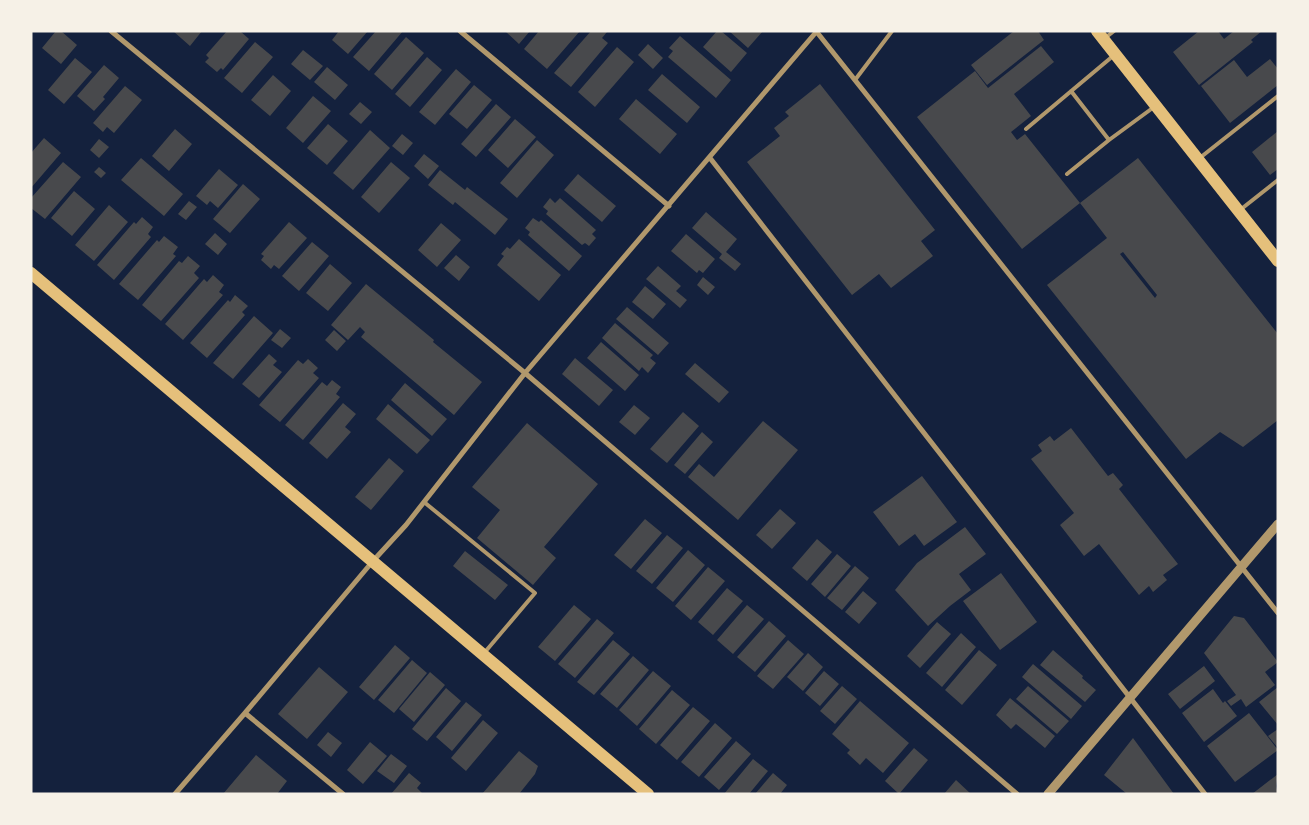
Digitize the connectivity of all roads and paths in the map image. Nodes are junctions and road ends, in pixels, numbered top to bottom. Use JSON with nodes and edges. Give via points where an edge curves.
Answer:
{"nodes":[{"id":1,"x":111,"y":31,"type":"edge"},
{"id":2,"x":460,"y":31,"type":"edge"},
{"id":3,"x":892,"y":31,"type":"edge"},
{"id":4,"x":1114,"y":31,"type":"edge"},
{"id":5,"x":816,"y":32,"type":"edge"},
{"id":6,"x":1100,"y":35,"type":"edge"},
{"id":7,"x":1115,"y":54,"type":"junction"},
{"id":8,"x":855,"y":80,"type":"junction"},
{"id":9,"x":1070,"y":91,"type":"junction"},
{"id":10,"x":1278,"y":96,"type":"edge"},
{"id":11,"x":1155,"y":106,"type":"junction"},
{"id":12,"x":1026,"y":128,"type":"dead end"},
{"id":13,"x":1109,"y":140,"type":"junction"},
{"id":14,"x":710,"y":158,"type":"junction"},
{"id":15,"x":1197,"y":160,"type":"junction"},
{"id":16,"x":1067,"y":174,"type":"dead end"},
{"id":17,"x":1278,"y":180,"type":"edge"},
{"id":18,"x":669,"y":206,"type":"junction"},
{"id":19,"x":1238,"y":211,"type":"junction"},
{"id":20,"x":1278,"y":261,"type":"edge"},
{"id":21,"x":31,"y":273,"type":"edge"},
{"id":22,"x":525,"y":372,"type":"junction"},
{"id":23,"x":424,"y":502,"type":"junction"},
{"id":24,"x":1278,"y":524,"type":"edge"},
{"id":25,"x":373,"y":561,"type":"junction"},
{"id":26,"x":1241,"y":567,"type":"junction"},
{"id":27,"x":1278,"y":612,"type":"edge"},
{"id":28,"x":483,"y":655,"type":"junction"},
{"id":29,"x":1131,"y":698,"type":"junction"},
{"id":30,"x":245,"y":713,"type":"junction"},
{"id":31,"x":175,"y":794,"type":"edge"},
{"id":32,"x":343,"y":794,"type":"edge"},
{"id":33,"x":648,"y":794,"type":"edge"},
{"id":34,"x":1018,"y":794,"type":"edge"},
{"id":35,"x":1048,"y":794,"type":"edge"},
{"id":36,"x":1205,"y":794,"type":"edge"}],
"edges":[{"from":1,"to":22,"type":"street"},
{"from":2,"to":18,"type":"street"},
{"from":3,"to":8,"type":"lane"},
{"from":4,"to":6,"type":"lane"},
{"from":5,"to":8,"type":"street"},
{"from":5,"to":14,"type":"street"},
{"from":6,"to":7,"type":"main road"},
{"from":7,"to":9,"type":"lane"},
{"from":7,"to":11,"type":"main road"},
{"from":8,"to":26,"type":"street"},
{"from":9,"to":12,"type":"lane"},
{"from":9,"to":13,"type":"lane"},
{"from":10,"to":15,"type":"lane"},
{"from":11,"to":13,"type":"lane"},
{"from":11,"to":15,"type":"main road"},
{"from":13,"to":16,"type":"lane"},
{"from":14,"to":18,"type":"street"},
{"from":14,"to":29,"type":"street"},
{"from":15,"to":19,"type":"main road"},
{"from":17,"to":19,"type":"lane"},
{"from":18,"to":22,"type":"street"},
{"from":19,"to":20,"type":"main road"},
{"from":21,"to":25,"type":"main road"},
{"from":22,"to":23,"type":"street"},
{"from":22,"to":34,"type":"street"},
{"from":23,"to":25,"type":"street"},
{"from":23,"to":28,"type":"lane","via":[[535,593]]},
{"from":24,"to":26,"type":"street"},
{"from":25,"to":28,"type":"main road"},
{"from":25,"to":30,"type":"street"},
{"from":26,"to":27,"type":"street"},
{"from":26,"to":29,"type":"street"},
{"from":28,"to":33,"type":"main road"},
{"from":29,"to":35,"type":"street"},
{"from":29,"to":36,"type":"street"},
{"from":30,"to":31,"type":"street"},
{"from":30,"to":32,"type":"street"}]}
